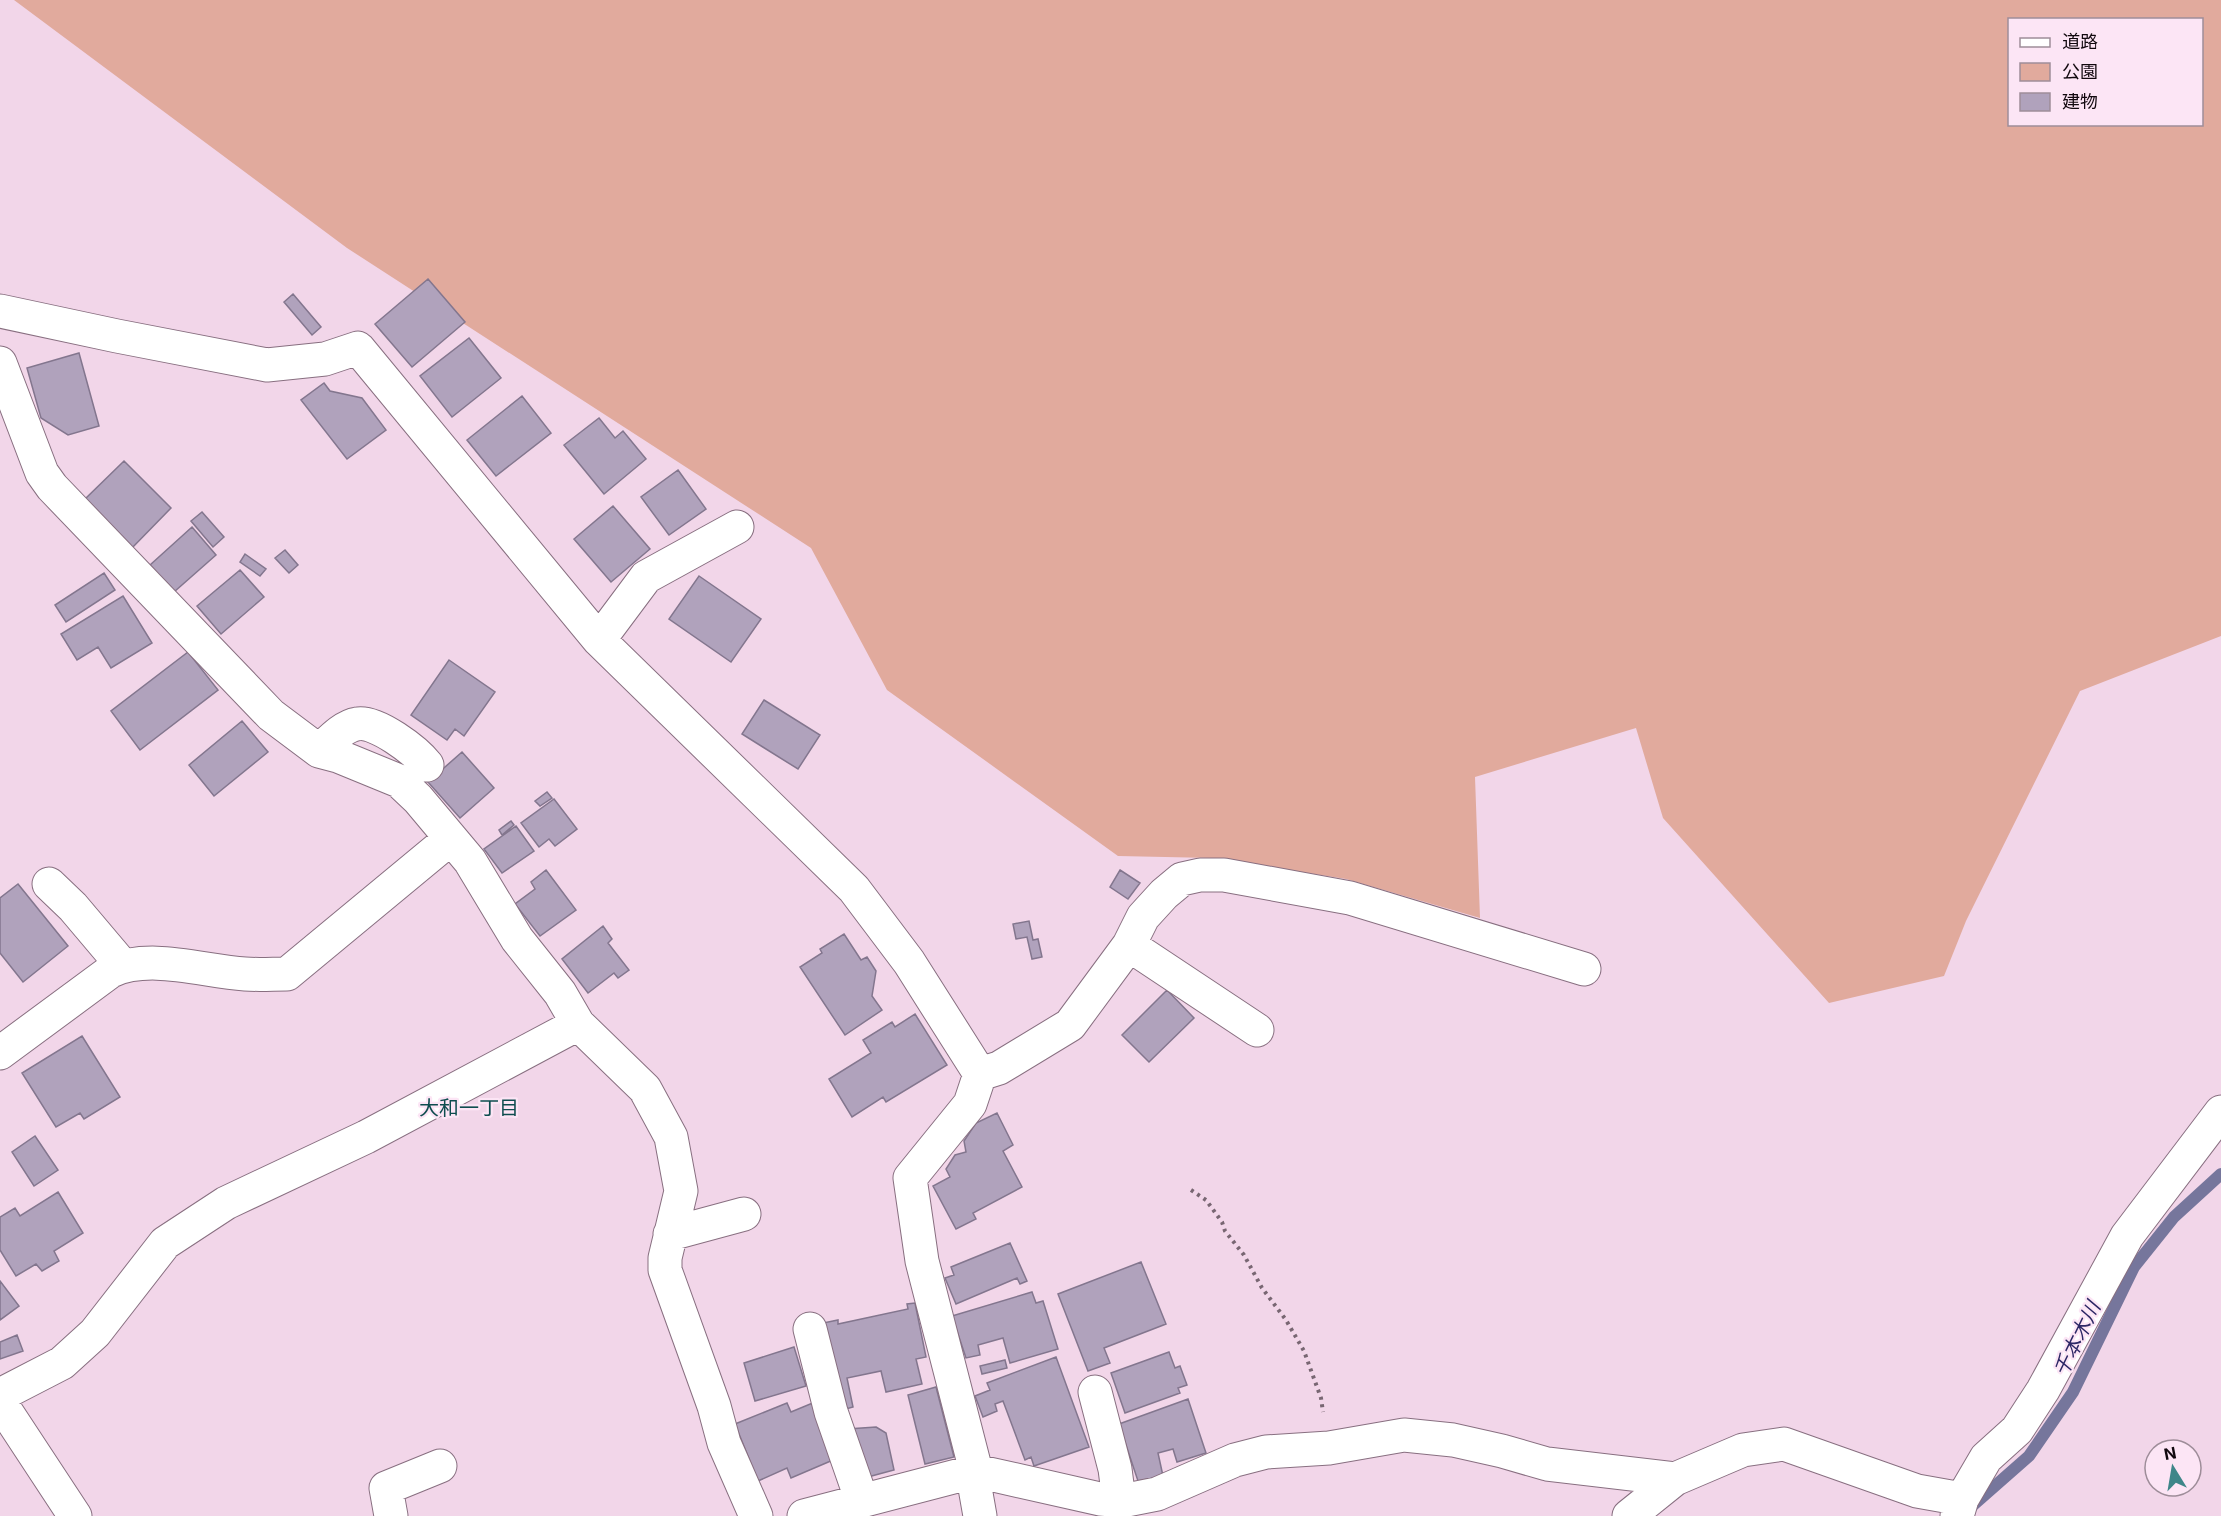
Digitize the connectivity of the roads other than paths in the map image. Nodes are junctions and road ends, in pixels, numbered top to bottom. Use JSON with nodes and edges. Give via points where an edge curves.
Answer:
{"nodes":[{"id":1,"x":0,"y":311,"type":"edge"},
{"id":2,"x":0,"y":363,"type":"edge"},
{"id":3,"x":737,"y":527,"type":"dead end"},
{"id":4,"x":599,"y":640,"type":"junction"},
{"id":5,"x":319,"y":751,"type":"junction"},
{"id":6,"x":427,"y":765,"type":"dead end"},
{"id":7,"x":450,"y":839,"type":"junction"},
{"id":8,"x":49,"y":884,"type":"dead end"},
{"id":9,"x":1129,"y":945,"type":"junction"},
{"id":10,"x":122,"y":966,"type":"junction"},
{"id":11,"x":1584,"y":969,"type":"dead end"},
{"id":12,"x":578,"y":1024,"type":"junction"},
{"id":13,"x":1257,"y":1030,"type":"dead end"},
{"id":14,"x":0,"y":1053,"type":"edge"},
{"id":15,"x":981,"y":1074,"type":"junction"},
{"id":16,"x":2221,"y":1112,"type":"edge"},
{"id":17,"x":744,"y":1214,"type":"dead end"},
{"id":18,"x":670,"y":1233,"type":"junction"},
{"id":19,"x":810,"y":1329,"type":"dead end"},
{"id":20,"x":1095,"y":1392,"type":"dead end"},
{"id":21,"x":0,"y":1395,"type":"edge"},
{"id":22,"x":0,"y":1402,"type":"edge"},
{"id":23,"x":440,"y":1466,"type":"dead end"},
{"id":24,"x":976,"y":1471,"type":"junction"},
{"id":25,"x":1675,"y":1479,"type":"junction"},
{"id":26,"x":1119,"y":1500,"type":"junction"},
{"id":27,"x":862,"y":1501,"type":"junction"},
{"id":28,"x":1959,"y":1508,"type":"edge"},
{"id":29,"x":75,"y":1516,"type":"edge"},
{"id":30,"x":392,"y":1516,"type":"edge"},
{"id":31,"x":756,"y":1516,"type":"edge"},
{"id":32,"x":804,"y":1516,"type":"edge"},
{"id":33,"x":980,"y":1516,"type":"edge"},
{"id":34,"x":1629,"y":1516,"type":"edge"}],
"edges":[{"from":1,"to":4,"type":"street","via":[[267,365],[325,359],[358,348]]},
{"from":2,"to":5,"type":"street","via":[[42,473],[52,487],[271,715]]},
{"from":3,"to":4,"type":"street","via":[[646,577]]},
{"from":4,"to":15,"type":"street","via":[[854,889],[909,962]]},
{"from":5,"to":6,"type":"street","via":[[355,724],[366,724],[419,755]]},
{"from":5,"to":7,"type":"street","via":[[399,781]]},
{"from":7,"to":10,"type":"street","via":[[287,974],[246,974],[144,962]]},
{"from":7,"to":12,"type":"street","via":[[470,861],[517,939],[560,993]]},
{"from":8,"to":10,"type":"street"},
{"from":9,"to":11,"type":"street","via":[[1143,917],[1182,879],[1224,875],[1350,898]]},
{"from":9,"to":13,"type":"street"},
{"from":9,"to":15,"type":"street","via":[[1070,1024],[999,1068]]},
{"from":10,"to":14,"type":"street","via":[[111,970]]},
{"from":12,"to":18,"type":"street","via":[[645,1089],[672,1137],[681,1191]]},
{"from":12,"to":21,"type":"street","via":[[366,1137],[226,1203],[165,1242],[94,1333],[70,1356]]},
{"from":15,"to":24,"type":"street","via":[[970,1104],[910,1178],[922,1261]]},
{"from":16,"to":28,"type":"street","via":[[2127,1236],[2043,1390],[2017,1430],[1986,1458]]},
{"from":17,"to":18,"type":"street"},
{"from":18,"to":31,"type":"street","via":[[665,1270],[724,1443]]},
{"from":19,"to":27,"type":"street","via":[[831,1412]]},
{"from":20,"to":26,"type":"street"},
{"from":22,"to":29,"type":"street"},
{"from":23,"to":30,"type":"street","via":[[386,1488]]},
{"from":24,"to":26,"type":"street"},
{"from":24,"to":27,"type":"street"},
{"from":24,"to":33,"type":"street"},
{"from":25,"to":26,"type":"street","via":[[1547,1464],[1453,1440],[1404,1435],[1329,1448],[1266,1452],[1235,1460],[1157,1494]]},
{"from":25,"to":28,"type":"street","via":[[1743,1450],[1784,1444]]},
{"from":25,"to":34,"type":"street"},
{"from":27,"to":32,"type":"street"}]}
